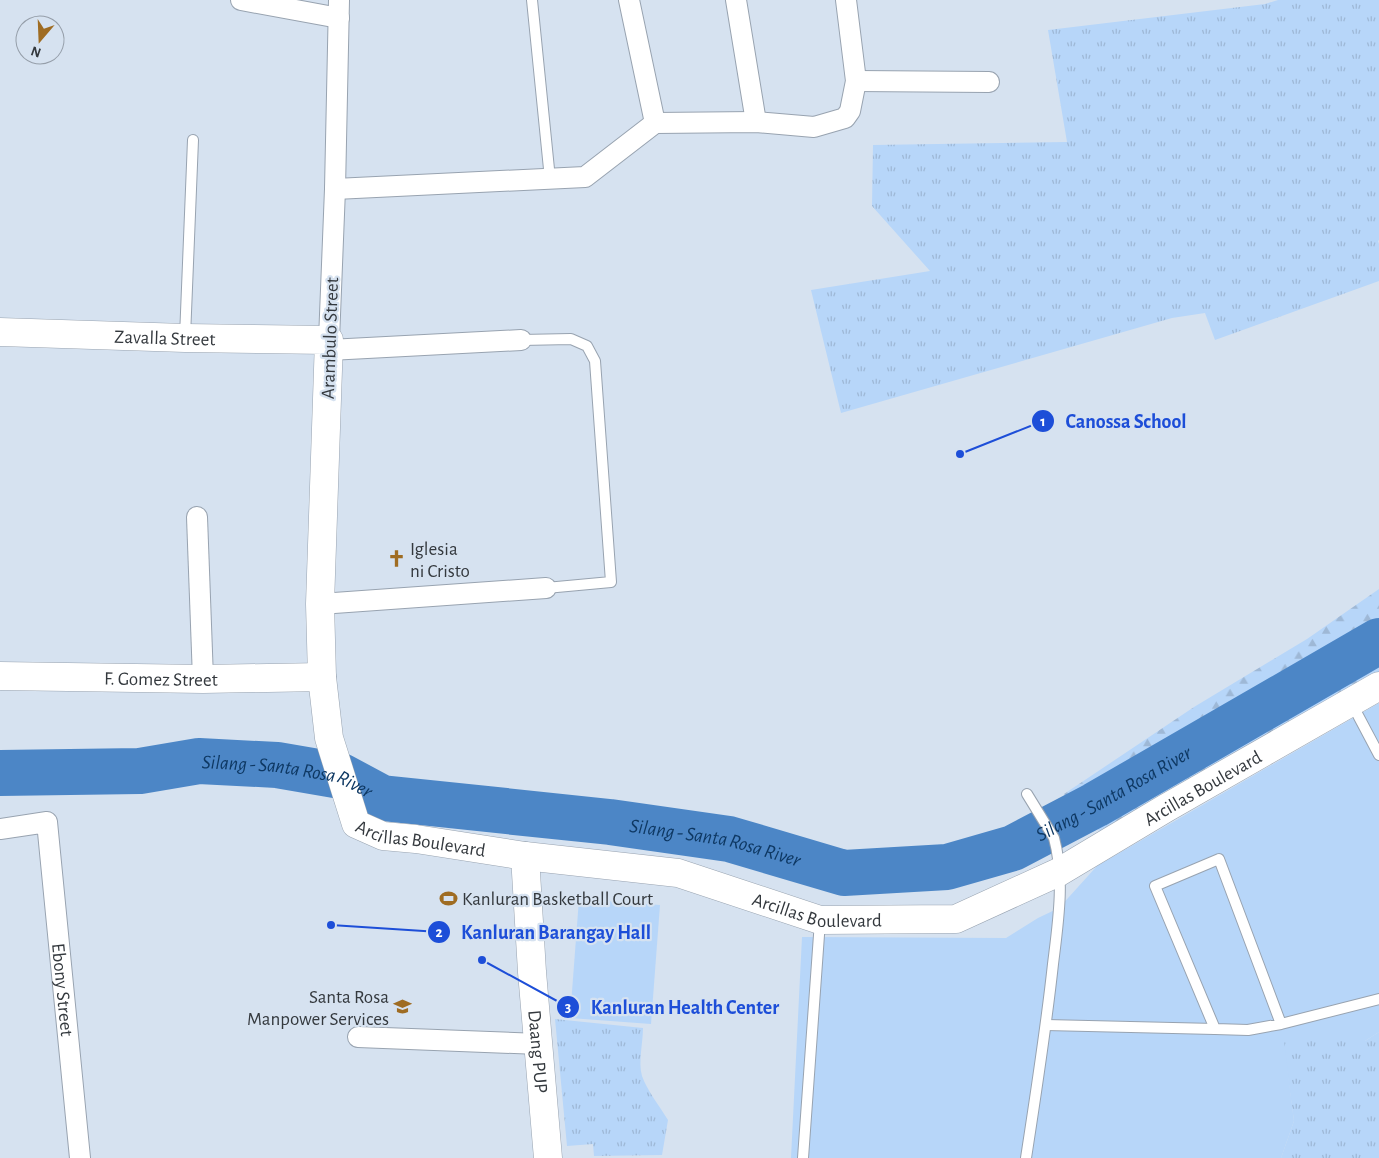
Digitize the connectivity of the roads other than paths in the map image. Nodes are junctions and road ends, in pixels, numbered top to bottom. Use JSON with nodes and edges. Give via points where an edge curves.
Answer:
{"nodes":[{"id":1,"x":241,"y":0,"type":"edge"},
{"id":2,"x":532,"y":0,"type":"edge"},
{"id":3,"x":630,"y":0,"type":"edge"},
{"id":4,"x":736,"y":0,"type":"edge"},
{"id":5,"x":846,"y":0,"type":"edge"},
{"id":6,"x":339,"y":9,"type":"edge"},
{"id":7,"x":856,"y":81,"type":"junction"},
{"id":8,"x":989,"y":82,"type":"dead end"},
{"id":9,"x":756,"y":122,"type":"junction"},
{"id":10,"x":655,"y":123,"type":"junction"},
{"id":11,"x":193,"y":140,"type":"dead end"},
{"id":12,"x":550,"y":179,"type":"junction"},
{"id":13,"x":335,"y":189,"type":"junction"},
{"id":14,"x":0,"y":332,"type":"edge"},
{"id":15,"x":185,"y":338,"type":"junction"},
{"id":16,"x":521,"y":340,"type":"joint"},
{"id":17,"x":329,"y":345,"type":"junction"},
{"id":18,"x":197,"y":517,"type":"dead end"},
{"id":19,"x":546,"y":588,"type":"joint"},
{"id":20,"x":320,"y":604,"type":"junction"},
{"id":21,"x":0,"y":676,"type":"edge"},
{"id":22,"x":322,"y":677,"type":"junction"},
{"id":23,"x":203,"y":679,"type":"junction"},
{"id":24,"x":1379,"y":686,"type":"edge"},
{"id":25,"x":1351,"y":703,"type":"junction"},
{"id":26,"x":1379,"y":755,"type":"edge"},
{"id":27,"x":1026,"y":794,"type":"dead end"},
{"id":28,"x":0,"y":829,"type":"edge"},
{"id":29,"x":525,"y":856,"type":"junction"},
{"id":30,"x":1058,"y":872,"type":"junction"},
{"id":31,"x":820,"y":920,"type":"junction"},
{"id":32,"x":1379,"y":999,"type":"edge"},
{"id":33,"x":1281,"y":1024,"type":"junction"},
{"id":34,"x":1046,"y":1025,"type":"junction"},
{"id":35,"x":1215,"y":1029,"type":"junction"},
{"id":36,"x":358,"y":1036,"type":"dead end"},
{"id":37,"x":539,"y":1044,"type":"junction"},
{"id":38,"x":80,"y":1158,"type":"edge"},
{"id":39,"x":548,"y":1158,"type":"edge"},
{"id":40,"x":803,"y":1158,"type":"edge"},
{"id":41,"x":1026,"y":1158,"type":"edge"}],
"edges":[{"from":1,"to":6,"type":"street"},
{"from":2,"to":12,"type":"lane"},
{"from":3,"to":10,"type":"street"},
{"from":4,"to":9,"type":"street"},
{"from":5,"to":7,"type":"street"},
{"from":6,"to":13,"type":"street","name":"Arambulo Street"},
{"from":7,"to":8,"type":"street"},
{"from":7,"to":9,"type":"street","via":[[850,111],[845,118],[814,128]]},
{"from":9,"to":10,"type":"street"},
{"from":10,"to":12,"type":"street","via":[[584,177]]},
{"from":11,"to":15,"type":"lane"},
{"from":12,"to":13,"type":"street"},
{"from":13,"to":17,"type":"street","name":"Arambulo Street"},
{"from":14,"to":15,"type":"main road","name":"Zavalla Street"},
{"from":15,"to":17,"type":"main road","name":"Zavalla Street"},
{"from":16,"to":17,"type":"street"},
{"from":16,"to":19,"type":"lane","via":[[571,339],[587,346],[595,361],[611,582]]},
{"from":17,"to":20,"type":"main road","name":"Arambulo Street"},
{"from":18,"to":23,"type":"street"},
{"from":19,"to":20,"type":"street"},
{"from":20,"to":22,"type":"main road","name":"Arambulo Street"},
{"from":21,"to":23,"type":"main road","name":"F. Gomez Street"},
{"from":22,"to":23,"type":"main road","name":"F. Gomez Street"},
{"from":22,"to":29,"type":"main road","name":"Arcillas Boulevard","via":[[329,738],[356,824],[383,836]]},
{"from":24,"to":25,"type":"main road","name":"Arcillas Boulevard"},
{"from":25,"to":26,"type":"lane"},
{"from":25,"to":30,"type":"main road","name":"Arcillas Boulevard"},
{"from":27,"to":30,"type":"lane","via":[[1054,838]]},
{"from":28,"to":38,"type":"street","name":"Ebony Street","via":[[47,822]]},
{"from":29,"to":31,"type":"main road","name":"Arcillas Boulevard","via":[[678,873]]},
{"from":29,"to":37,"type":"main road","name":"Daang PUP"},
{"from":30,"to":31,"type":"main road","name":"Arcillas Boulevard","via":[[956,919]]},
{"from":30,"to":34,"type":"lane","via":[[1059,908]]},
{"from":31,"to":40,"type":"lane"},
{"from":32,"to":33,"type":"lane"},
{"from":33,"to":35,"type":"lane","via":[[1248,1030]]},
{"from":33,"to":35,"type":"lane","via":[[1219,858],[1155,886]]},
{"from":34,"to":35,"type":"lane"},
{"from":34,"to":41,"type":"lane"},
{"from":36,"to":37,"type":"street"},
{"from":37,"to":39,"type":"main road","name":"Daang PUP"}]}
